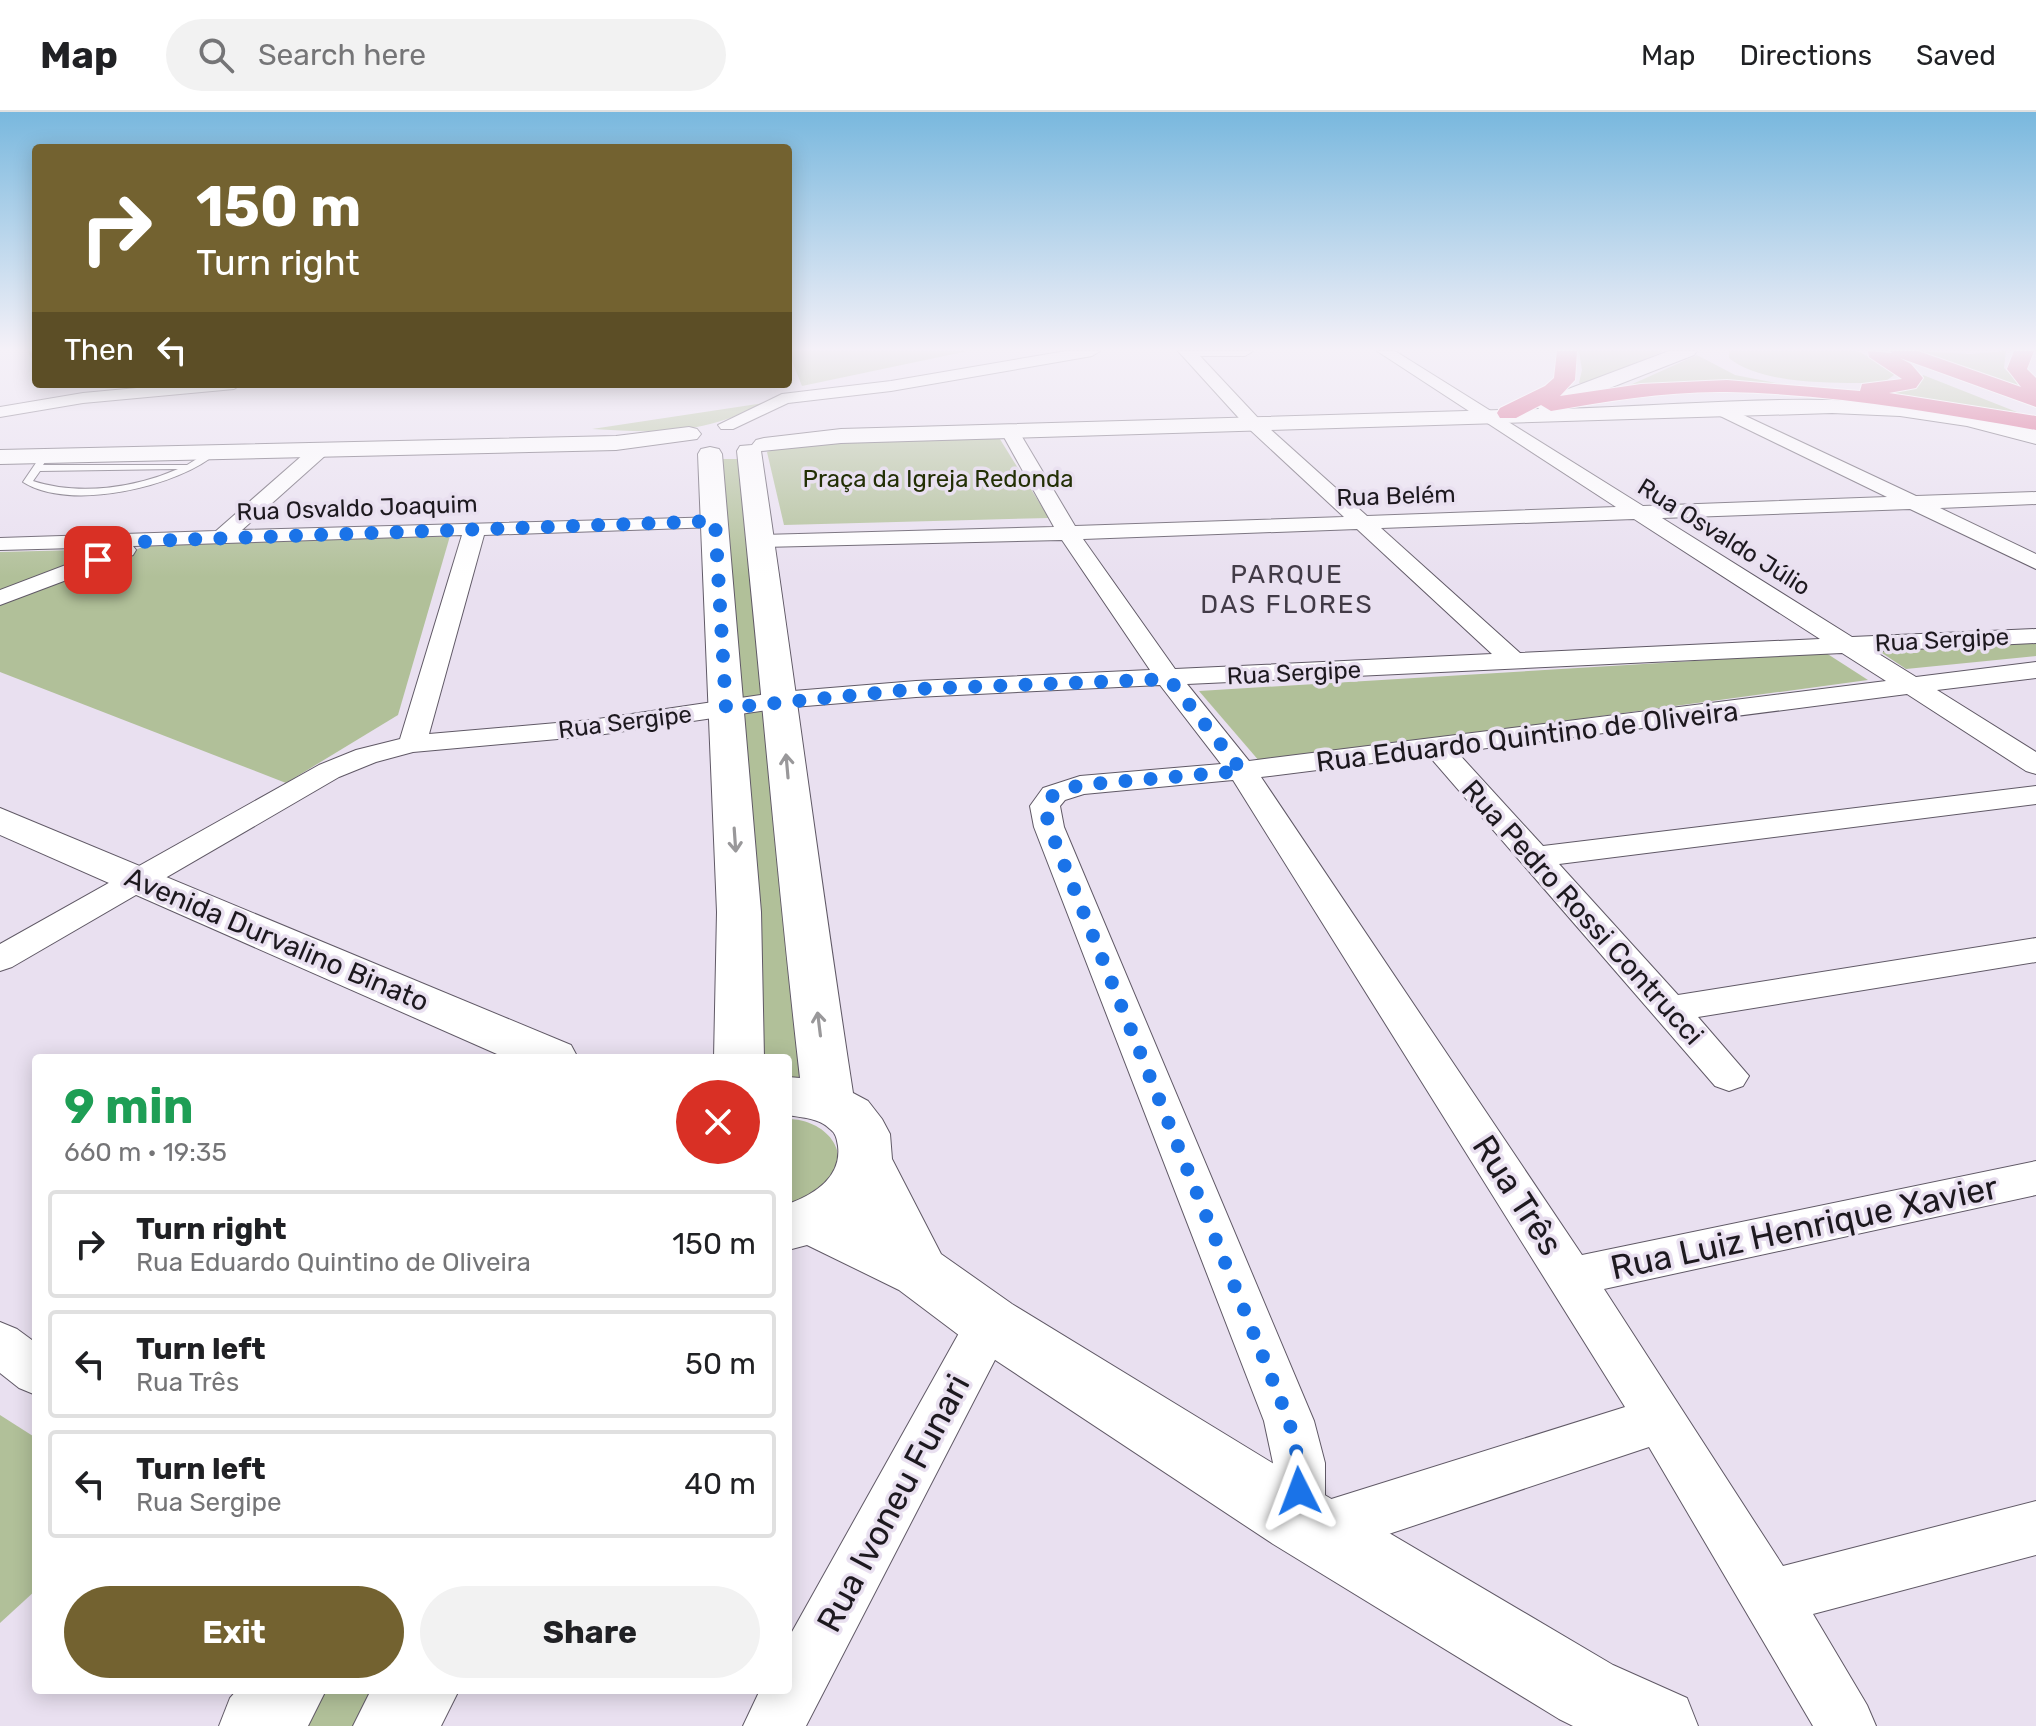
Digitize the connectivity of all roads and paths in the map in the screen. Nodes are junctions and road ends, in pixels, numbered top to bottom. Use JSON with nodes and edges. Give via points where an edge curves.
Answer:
{"nodes":[{"id":1,"x":746,"y":426,"type":"edge"},
{"id":2,"x":754,"y":426,"type":"edge"},
{"id":3,"x":1137,"y":426,"type":"edge"},
{"id":4,"x":1257,"y":426,"type":"edge"},
{"id":5,"x":1515,"y":426,"type":"edge"},
{"id":6,"x":1756,"y":426,"type":"edge"},
{"id":7,"x":1996,"y":426,"type":"edge"},
{"id":8,"x":1009,"y":430,"type":"junction"},
{"id":9,"x":2036,"y":437,"type":"edge"},
{"id":10,"x":732,"y":440,"type":"junction"},
{"id":11,"x":320,"y":450,"type":"junction"},
{"id":12,"x":0,"y":457,"type":"edge"},
{"id":13,"x":206,"y":459,"type":"junction"},
{"id":14,"x":41,"y":462,"type":"junction"},
{"id":15,"x":2036,"y":498,"type":"edge"},
{"id":16,"x":1916,"y":503,"type":"junction"},
{"id":17,"x":1634,"y":511,"type":"junction"},
{"id":18,"x":715,"y":521,"type":"junction"},
{"id":19,"x":1365,"y":523,"type":"junction"},
{"id":20,"x":474,"y":531,"type":"junction"},
{"id":21,"x":1068,"y":533,"type":"junction"},
{"id":22,"x":221,"y":537,"type":"junction"},
{"id":23,"x":147,"y":541,"type":"junction"},
{"id":24,"x":758,"y":541,"type":"junction"},
{"id":25,"x":0,"y":544,"type":"edge"},
{"id":26,"x":2036,"y":562,"type":"edge"},
{"id":27,"x":0,"y":598,"type":"edge"},
{"id":28,"x":2036,"y":636,"type":"edge"},
{"id":29,"x":1845,"y":645,"type":"junction"},
{"id":30,"x":1515,"y":662,"type":"junction"},
{"id":31,"x":2036,"y":670,"type":"edge"},
{"id":32,"x":1169,"y":679,"type":"junction"},
{"id":33,"x":1913,"y":688,"type":"junction"},
{"id":34,"x":781,"y":700,"type":"junction"},
{"id":35,"x":726,"y":708,"type":"junction"},
{"id":36,"x":412,"y":744,"type":"junction"},
{"id":37,"x":1437,"y":747,"type":"junction"},
{"id":38,"x":2036,"y":765,"type":"edge"},
{"id":39,"x":1242,"y":771,"type":"junction"},
{"id":40,"x":2036,"y":795,"type":"edge"},
{"id":41,"x":0,"y":820,"type":"edge"},
{"id":42,"x":1535,"y":857,"type":"junction"},
{"id":43,"x":142,"y":880,"type":"junction"},
{"id":44,"x":2036,"y":950,"type":"edge"},
{"id":45,"x":0,"y":959,"type":"edge"},
{"id":46,"x":1668,"y":1009,"type":"junction"},
{"id":47,"x":544,"y":1054,"type":"edge"},
{"id":48,"x":739,"y":1054,"type":"edge"},
{"id":49,"x":1729,"y":1076,"type":"dead end"},
{"id":50,"x":808,"y":1099,"type":"edge"},
{"id":51,"x":867,"y":1163,"type":"junction"},
{"id":52,"x":2036,"y":1178,"type":"edge"},
{"id":53,"x":797,"y":1228,"type":"edge"},
{"id":54,"x":920,"y":1272,"type":"junction"},
{"id":55,"x":1571,"y":1277,"type":"junction"},
{"id":56,"x":990,"y":1323,"type":"junction"},
{"id":57,"x":0,"y":1344,"type":"edge"},
{"id":58,"x":32,"y":1369,"type":"edge"},
{"id":59,"x":1659,"y":1420,"type":"junction"},
{"id":60,"x":1309,"y":1524,"type":"junction"},
{"id":61,"x":2036,"y":1528,"type":"edge"},
{"id":62,"x":1771,"y":1597,"type":"junction"},
{"id":63,"x":792,"y":1691,"type":"edge"},
{"id":64,"x":285,"y":1694,"type":"edge"},
{"id":65,"x":418,"y":1694,"type":"edge"},
{"id":66,"x":790,"y":1694,"type":"edge"},
{"id":67,"x":1600,"y":1709,"type":"edge"},
{"id":68,"x":258,"y":1726,"type":"edge"},
{"id":69,"x":392,"y":1726,"type":"edge"},
{"id":70,"x":773,"y":1726,"type":"edge"},
{"id":71,"x":1659,"y":1726,"type":"edge"},
{"id":72,"x":1846,"y":1726,"type":"edge"}],
"edges":[{"from":1,"to":10,"type":"street"},
{"from":2,"to":10,"type":"street"},
{"from":3,"to":8,"type":"main road"},
{"from":4,"to":19,"type":"street"},
{"from":5,"to":17,"type":"street","name":"Rua Osvaldo Júlio"},
{"from":6,"to":16,"type":"street"},
{"from":7,"to":9,"type":"main road"},
{"from":8,"to":10,"type":"main road"},
{"from":8,"to":21,"type":"street","name":"Rua Três"},
{"from":10,"to":11,"type":"main road"},
{"from":10,"to":18,"type":"main road"},
{"from":10,"to":24,"type":"main road"},
{"from":11,"to":13,"type":"main road"},
{"from":11,"to":22,"type":"street"},
{"from":12,"to":14,"type":"main road"},
{"from":13,"to":14,"type":"main road"},
{"from":13,"to":14,"type":"lane","via":[[117,490],[45,490],[28,482]]},
{"from":15,"to":16,"type":"street","name":"Rua Belém"},
{"from":16,"to":17,"type":"street","name":"Rua Belém"},
{"from":16,"to":26,"type":"street"},
{"from":17,"to":19,"type":"street","name":"Rua Belém"},
{"from":17,"to":29,"type":"street","name":"Rua Osvaldo Júlio"},
{"from":18,"to":20,"type":"street","name":"Rua Osvaldo Joaquim"},
{"from":18,"to":35,"type":"main road"},
{"from":19,"to":21,"type":"street","name":"Rua Belém"},
{"from":19,"to":30,"type":"street"},
{"from":20,"to":22,"type":"street","name":"Rua Osvaldo Joaquim"},
{"from":20,"to":36,"type":"street"},
{"from":21,"to":24,"type":"street","name":"Rua Belém"},
{"from":21,"to":32,"type":"street","name":"Rua Três"},
{"from":22,"to":23,"type":"street","name":"Rua Osvaldo Joaquim"},
{"from":23,"to":25,"type":"street","name":"Rua Osvaldo Joaquim"},
{"from":23,"to":27,"type":"street"},
{"from":24,"to":34,"type":"main road"},
{"from":28,"to":29,"type":"street","name":"Rua Sergipe"},
{"from":29,"to":30,"type":"street","name":"Rua Sergipe"},
{"from":29,"to":33,"type":"street","name":"Rua Osvaldo Júlio"},
{"from":30,"to":32,"type":"street","name":"Rua Sergipe"},
{"from":31,"to":33,"type":"street","name":"Rua Eduardo Quintino de Oliveira"},
{"from":32,"to":34,"type":"street","name":"Rua Sergipe"},
{"from":32,"to":39,"type":"street","name":"Rua Três"},
{"from":33,"to":37,"type":"street","name":"Rua Eduardo Quintino de Oliveira"},
{"from":33,"to":38,"type":"street","name":"Rua Osvaldo Júlio"},
{"from":34,"to":35,"type":"street","name":"Rua Sergipe"},
{"from":50,"to":34,"type":"main road","one_way":true},
{"from":35,"to":36,"type":"street","name":"Rua Sergipe","via":[[591,728]]},
{"from":35,"to":48,"type":"main road","one_way":true,"via":[[739,912]]},
{"from":36,"to":43,"type":"street","name":"Rua Sergipe","via":[[329,771]]},
{"from":37,"to":39,"type":"street","name":"Rua Eduardo Quintino de Oliveira"},
{"from":37,"to":42,"type":"street","name":"Rua Pedro Rossi Contrucci"},
{"from":39,"to":55,"type":"street","name":"Rua Três"},
{"from":39,"to":60,"type":"street","name":"Rua Eduardo Quintino de Oliveira","via":[[1080,785],[1054,794],[1045,806],[1049,827],[1289,1421]]},
{"from":40,"to":42,"type":"street"},
{"from":41,"to":43,"type":"main road","name":"Avenida Durvalino Binato"},
{"from":42,"to":46,"type":"street","name":"Rua Pedro Rossi Contrucci"},
{"from":43,"to":45,"type":"street","name":"Rua Sergipe"},
{"from":43,"to":47,"type":"main road","name":"Avenida Durvalino Binato"},
{"from":44,"to":46,"type":"street"},
{"from":46,"to":49,"type":"street","name":"Rua Pedro Rossi Contrucci"},
{"from":50,"to":51,"type":"main road","via":[[847,1111],[867,1143]]},
{"from":51,"to":53,"type":"main road","via":[[843,1200]]},
{"from":51,"to":54,"type":"main road"},
{"from":52,"to":55,"type":"street","name":"Rua Luiz Henrique Xavier"},
{"from":53,"to":54,"type":"main road"},
{"from":54,"to":56,"type":"main road"},
{"from":55,"to":59,"type":"street","name":"Rua Três"},
{"from":56,"to":60,"type":"main road"},
{"from":56,"to":63,"type":"street","name":"Rua Ivoneu Funari"},
{"from":57,"to":58,"type":"street"},
{"from":59,"to":60,"type":"street"},
{"from":59,"to":62,"type":"street","name":"Rua Três"},
{"from":60,"to":67,"type":"main road"},
{"from":61,"to":62,"type":"street"},
{"from":62,"to":72,"type":"street","name":"Rua Três"},
{"from":64,"to":68,"type":"main road"},
{"from":65,"to":69,"type":"main road"},
{"from":66,"to":70,"type":"street","name":"Rua Ivoneu Funari"},
{"from":67,"to":71,"type":"main road"}]}
